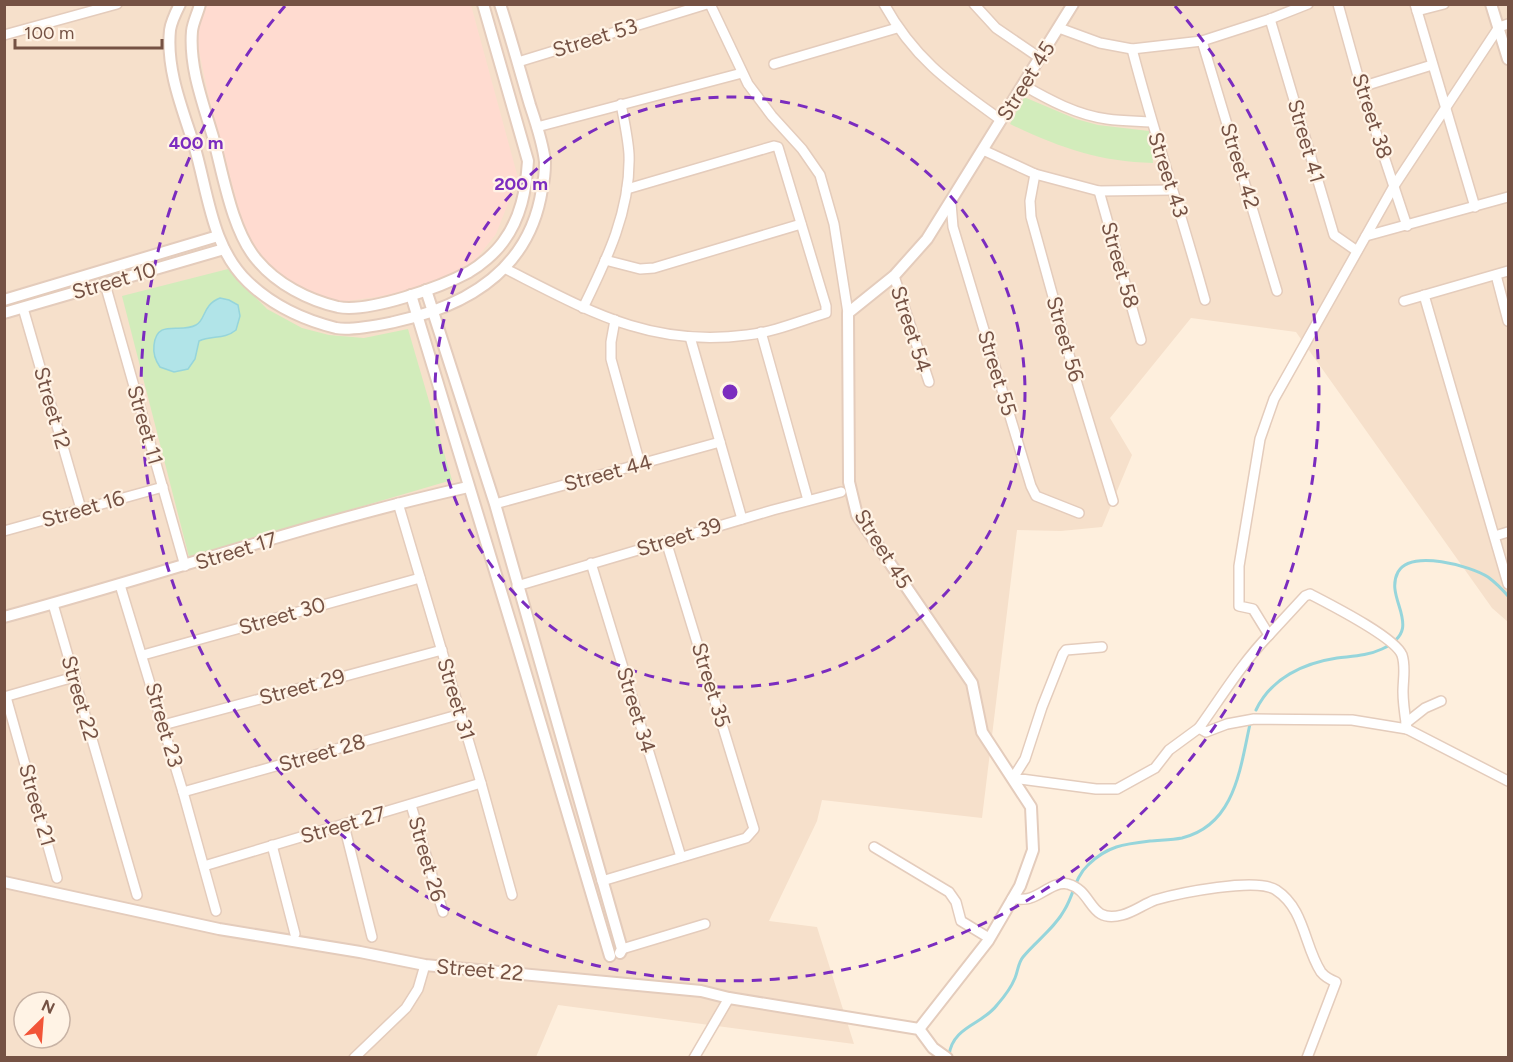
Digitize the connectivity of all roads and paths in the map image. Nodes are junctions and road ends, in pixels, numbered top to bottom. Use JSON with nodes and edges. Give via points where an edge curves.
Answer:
{"nodes":[{"id":1,"x":117,"y":4,"type":"edge"},
{"id":2,"x":180,"y":4,"type":"edge"},
{"id":3,"x":200,"y":4,"type":"edge"},
{"id":4,"x":483,"y":4,"type":"edge"},
{"id":5,"x":500,"y":4,"type":"edge"},
{"id":6,"x":709,"y":4,"type":"edge"},
{"id":7,"x":884,"y":4,"type":"edge"},
{"id":8,"x":974,"y":4,"type":"edge"},
{"id":9,"x":1073,"y":4,"type":"edge"},
{"id":10,"x":1308,"y":4,"type":"edge"},
{"id":11,"x":1338,"y":4,"type":"edge"},
{"id":12,"x":1444,"y":4,"type":"edge"},
{"id":13,"x":1491,"y":4,"type":"edge"},
{"id":14,"x":1416,"y":8,"type":"edge"},
{"id":15,"x":1270,"y":19,"type":"junction"},
{"id":16,"x":1504,"y":25,"type":"edge"},
{"id":17,"x":897,"y":28,"type":"junction"},
{"id":18,"x":1059,"y":28,"type":"junction"},
{"id":19,"x":508,"y":30,"type":"junction"},
{"id":20,"x":4,"y":35,"type":"edge"},
{"id":21,"x":492,"y":36,"type":"junction"},
{"id":22,"x":1202,"y":41,"type":"junction"},
{"id":23,"x":1132,"y":49,"type":"junction"},
{"id":24,"x":1040,"y":58,"type":"junction"},
{"id":25,"x":1509,"y":59,"type":"edge"},
{"id":26,"x":518,"y":62,"type":"junction"},
{"id":27,"x":774,"y":64,"type":"dead end"},
{"id":28,"x":1432,"y":65,"type":"junction"},
{"id":29,"x":742,"y":73,"type":"junction"},
{"id":30,"x":1023,"y":85,"type":"junction"},
{"id":31,"x":1362,"y":87,"type":"junction"},
{"id":32,"x":621,"y":104,"type":"junction"},
{"id":33,"x":1444,"y":108,"type":"junction"},
{"id":34,"x":1001,"y":120,"type":"junction"},
{"id":35,"x":1151,"y":122,"type":"junction"},
{"id":36,"x":537,"y":127,"type":"junction"},
{"id":37,"x":983,"y":150,"type":"junction"},
{"id":38,"x":218,"y":155,"type":"junction"},
{"id":39,"x":199,"y":160,"type":"junction"},
{"id":40,"x":1035,"y":174,"type":"junction"},
{"id":41,"x":1394,"y":186,"type":"junction"},
{"id":42,"x":627,"y":189,"type":"junction"},
{"id":43,"x":1172,"y":190,"type":"junction"},
{"id":44,"x":1099,"y":191,"type":"junction"},
{"id":45,"x":1509,"y":197,"type":"edge"},
{"id":46,"x":522,"y":201,"type":"junction"},
{"id":47,"x":951,"y":202,"type":"junction"},
{"id":48,"x":538,"y":205,"type":"junction"},
{"id":49,"x":1475,"y":207,"type":"junction"},
{"id":50,"x":801,"y":224,"type":"junction"},
{"id":51,"x":1407,"y":226,"type":"junction"},
{"id":52,"x":218,"y":236,"type":"junction"},
{"id":53,"x":1366,"y":236,"type":"junction"},
{"id":54,"x":224,"y":249,"type":"junction"},
{"id":55,"x":1357,"y":251,"type":"junction"},
{"id":56,"x":605,"y":261,"type":"junction"},
{"id":57,"x":504,"y":268,"type":"junction"},
{"id":58,"x":1509,"y":271,"type":"edge"},
{"id":59,"x":1496,"y":275,"type":"junction"},
{"id":60,"x":894,"y":276,"type":"junction"},
{"id":61,"x":105,"y":284,"type":"junction"},
{"id":62,"x":294,"y":289,"type":"junction"},
{"id":63,"x":426,"y":290,"type":"junction"},
{"id":64,"x":1277,"y":291,"type":"dead end"},
{"id":65,"x":411,"y":295,"type":"junction"},
{"id":66,"x":1424,"y":295,"type":"junction"},
{"id":67,"x":4,"y":300,"type":"edge"},
{"id":68,"x":1205,"y":300,"type":"dead end"},
{"id":69,"x":1404,"y":301,"type":"dead end"},
{"id":70,"x":23,"y":308,"type":"junction"},
{"id":71,"x":285,"y":308,"type":"junction"},
{"id":72,"x":583,"y":308,"type":"junction"},
{"id":73,"x":434,"y":312,"type":"junction"},
{"id":74,"x":4,"y":313,"type":"edge"},
{"id":75,"x":848,"y":313,"type":"junction"},
{"id":76,"x":418,"y":317,"type":"junction"},
{"id":77,"x":615,"y":321,"type":"junction"},
{"id":78,"x":1509,"y":321,"type":"edge"},
{"id":79,"x":761,"y":332,"type":"junction"},
{"id":80,"x":690,"y":337,"type":"junction"},
{"id":81,"x":1141,"y":340,"type":"dead end"},
{"id":82,"x":929,"y":382,"type":"dead end"},
{"id":83,"x":720,"y":442,"type":"junction"},
{"id":84,"x":640,"y":464,"type":"junction"},
{"id":85,"x":163,"y":487,"type":"junction"},
{"id":86,"x":468,"y":487,"type":"junction"},
{"id":87,"x":841,"y":492,"type":"dead end"},
{"id":88,"x":808,"y":500,"type":"junction"},
{"id":89,"x":1113,"y":501,"type":"dead end"},
{"id":90,"x":398,"y":503,"type":"junction"},
{"id":91,"x":495,"y":504,"type":"junction"},
{"id":92,"x":81,"y":509,"type":"junction"},
{"id":93,"x":1080,"y":513,"type":"dead end"},
{"id":94,"x":742,"y":519,"type":"junction"},
{"id":95,"x":4,"y":531,"type":"edge"},
{"id":96,"x":1509,"y":532,"type":"edge"},
{"id":97,"x":1495,"y":536,"type":"junction"},
{"id":98,"x":666,"y":541,"type":"junction"},
{"id":99,"x":591,"y":563,"type":"junction"},
{"id":100,"x":185,"y":566,"type":"junction"},
{"id":101,"x":420,"y":578,"type":"junction"},
{"id":102,"x":1508,"y":584,"type":"edge"},
{"id":103,"x":120,"y":585,"type":"junction"},
{"id":104,"x":517,"y":586,"type":"junction"},
{"id":105,"x":53,"y":604,"type":"junction"},
{"id":106,"x":4,"y":617,"type":"edge"},
{"id":107,"x":1269,"y":635,"type":"junction"},
{"id":108,"x":533,"y":642,"type":"junction"},
{"id":109,"x":518,"y":647,"type":"junction"},
{"id":110,"x":1102,"y":647,"type":"dead end"},
{"id":111,"x":442,"y":650,"type":"junction"},
{"id":112,"x":143,"y":655,"type":"junction"},
{"id":113,"x":74,"y":677,"type":"junction"},
{"id":114,"x":5,"y":697,"type":"edge"},
{"id":115,"x":1441,"y":701,"type":"dead end"},
{"id":116,"x":461,"y":714,"type":"junction"},
{"id":117,"x":163,"y":724,"type":"junction"},
{"id":118,"x":1406,"y":726,"type":"junction"},
{"id":119,"x":1199,"y":728,"type":"junction"},
{"id":120,"x":1013,"y":778,"type":"junction"},
{"id":121,"x":1509,"y":781,"type":"edge"},
{"id":122,"x":481,"y":783,"type":"junction"},
{"id":123,"x":183,"y":792,"type":"junction"},
{"id":124,"x":411,"y":805,"type":"junction"},
{"id":125,"x":344,"y":825,"type":"junction"},
{"id":126,"x":272,"y":845,"type":"junction"},
{"id":127,"x":874,"y":847,"type":"dead end"},
{"id":128,"x":681,"y":857,"type":"junction"},
{"id":129,"x":204,"y":866,"type":"junction"},
{"id":130,"x":57,"y":878,"type":"dead end"},
{"id":131,"x":603,"y":881,"type":"junction"},
{"id":132,"x":4,"y":882,"type":"edge"},
{"id":133,"x":137,"y":895,"type":"dead end"},
{"id":134,"x":512,"y":895,"type":"dead end"},
{"id":135,"x":1012,"y":899,"type":"junction"},
{"id":136,"x":216,"y":911,"type":"dead end"},
{"id":137,"x":443,"y":912,"type":"dead end"},
{"id":138,"x":705,"y":924,"type":"dead end"},
{"id":139,"x":295,"y":934,"type":"dead end"},
{"id":140,"x":372,"y":937,"type":"dead end"},
{"id":141,"x":989,"y":938,"type":"junction"},
{"id":142,"x":617,"y":953,"type":"junction"},
{"id":143,"x":425,"y":965,"type":"junction"},
{"id":144,"x":729,"y":998,"type":"junction"},
{"id":145,"x":919,"y":1029,"type":"junction"},
{"id":146,"x":354,"y":1058,"type":"edge"},
{"id":147,"x":694,"y":1058,"type":"edge"},
{"id":148,"x":947,"y":1058,"type":"edge"},
{"id":149,"x":1307,"y":1058,"type":"edge"}],
"edges":[{"from":1,"to":20,"type":"street"},
{"from":2,"to":39,"type":"street","via":[[170,28],[172,73]]},
{"from":3,"to":38,"type":"street","via":[[192,29],[193,67]]},
{"from":4,"to":21,"type":"street"},
{"from":5,"to":19,"type":"street"},
{"from":6,"to":26,"type":"street","name":"Street 53"},
{"from":6,"to":29,"type":"street"},
{"from":7,"to":17,"type":"street"},
{"from":8,"to":24,"type":"street","via":[[996,28]]},
{"from":9,"to":18,"type":"street","name":"Street 45"},
{"from":10,"to":15,"type":"street"},
{"from":11,"to":31,"type":"street","name":"Street 38"},
{"from":12,"to":14,"type":"street"},
{"from":13,"to":16,"type":"street"},
{"from":14,"to":28,"type":"street"},
{"from":15,"to":22,"type":"street"},
{"from":15,"to":55,"type":"street","name":"Street 41","via":[[1334,235]]},
{"from":16,"to":25,"type":"street"},
{"from":16,"to":33,"type":"street"},
{"from":17,"to":27,"type":"street"},
{"from":17,"to":34,"type":"street","via":[[943,78]]},
{"from":18,"to":23,"type":"street","via":[[1100,43]]},
{"from":18,"to":24,"type":"street","name":"Street 45"},
{"from":19,"to":21,"type":"street"},
{"from":19,"to":26,"type":"street"},
{"from":21,"to":46,"type":"street","via":[[528,161]]},
{"from":22,"to":23,"type":"street"},
{"from":22,"to":64,"type":"street","name":"Street 42"},
{"from":23,"to":35,"type":"street","name":"Street 43"},
{"from":24,"to":30,"type":"street","name":"Street 45"},
{"from":26,"to":36,"type":"street"},
{"from":28,"to":31,"type":"street"},
{"from":28,"to":33,"type":"street"},
{"from":29,"to":32,"type":"street"},
{"from":29,"to":75,"type":"street","via":[[820,175],[834,224]]},
{"from":30,"to":34,"type":"street","name":"Street 45"},
{"from":30,"to":35,"type":"street","via":[[1076,111],[1106,119]]},
{"from":31,"to":41,"type":"street","name":"Street 38"},
{"from":32,"to":36,"type":"street"},
{"from":32,"to":42,"type":"street","via":[[629,153]]},
{"from":33,"to":41,"type":"street"},
{"from":33,"to":49,"type":"street"},
{"from":34,"to":37,"type":"street","name":"Street 45"},
{"from":35,"to":43,"type":"street","name":"Street 43"},
{"from":36,"to":48,"type":"street","via":[[545,162]]},
{"from":37,"to":40,"type":"street"},
{"from":37,"to":47,"type":"street","name":"Street 45"},
{"from":38,"to":39,"type":"street"},
{"from":38,"to":62,"type":"street","via":[[240,234],[256,260]]},
{"from":39,"to":52,"type":"street"},
{"from":40,"to":44,"type":"street"},
{"from":40,"to":89,"type":"street","name":"Street 56","via":[[1031,217]]},
{"from":41,"to":51,"type":"street","name":"Street 38"},
{"from":41,"to":53,"type":"street"},
{"from":42,"to":50,"type":"street","via":[[774,146],[778,147]]},
{"from":42,"to":56,"type":"street","via":[[617,232]]},
{"from":43,"to":44,"type":"street"},
{"from":43,"to":68,"type":"street","name":"Street 43"},
{"from":44,"to":81,"type":"street","name":"Street 58"},
{"from":45,"to":49,"type":"street"},
{"from":46,"to":48,"type":"street"},
{"from":46,"to":63,"type":"street","via":[[519,214],[495,252],[469,271]]},
{"from":47,"to":60,"type":"street","name":"Street 45","via":[[927,239]]},
{"from":47,"to":93,"type":"street","name":"Street 55","via":[[953,227],[1031,486],[1036,496]]},
{"from":48,"to":57,"type":"street","via":[[520,248]]},
{"from":49,"to":51,"type":"street"},
{"from":50,"to":56,"type":"street","via":[[654,268]]},
{"from":50,"to":79,"type":"street","via":[[826,313]]},
{"from":51,"to":53,"type":"street"},
{"from":52,"to":54,"type":"street"},
{"from":52,"to":67,"type":"street","name":"Street 10"},
{"from":53,"to":55,"type":"street"},
{"from":54,"to":61,"type":"street","name":"Street 10"},
{"from":54,"to":71,"type":"street","via":[[246,280],[268,300]]},
{"from":55,"to":107,"type":"street","via":[[1274,399],[1260,439],[1239,566],[1238,599],[1239,606],[1253,609]]},
{"from":56,"to":72,"type":"street"},
{"from":57,"to":72,"type":"street"},
{"from":57,"to":73,"type":"street","via":[[472,293]]},
{"from":58,"to":59,"type":"street"},
{"from":59,"to":66,"type":"street"},
{"from":59,"to":78,"type":"street"},
{"from":60,"to":75,"type":"street","name":"Street 45"},
{"from":60,"to":82,"type":"street","name":"Street 54"},
{"from":61,"to":70,"type":"street","name":"Street 10"},
{"from":61,"to":85,"type":"street","name":"Street 11"},
{"from":62,"to":65,"type":"street","via":[[308,298],[340,307],[374,305]]},
{"from":62,"to":71,"type":"street"},
{"from":63,"to":65,"type":"street"},
{"from":63,"to":73,"type":"street"},
{"from":65,"to":76,"type":"street"},
{"from":66,"to":69,"type":"street"},
{"from":66,"to":97,"type":"street"},
{"from":70,"to":74,"type":"street","name":"Street 10"},
{"from":70,"to":92,"type":"street","name":"Street 12"},
{"from":71,"to":76,"type":"street","via":[[338,328]]},
{"from":72,"to":77,"type":"street"},
{"from":73,"to":76,"type":"street"},
{"from":73,"to":91,"type":"street"},
{"from":75,"to":120,"type":"street","name":"Street 45","via":[[849,482],[857,515],[972,682],[982,732]]},
{"from":76,"to":86,"type":"street"},
{"from":77,"to":80,"type":"street","via":[[642,330]]},
{"from":77,"to":84,"type":"street","via":[[611,359]]},
{"from":79,"to":80,"type":"street"},
{"from":79,"to":88,"type":"street"},
{"from":80,"to":83,"type":"street"},
{"from":83,"to":84,"type":"street","name":"Street 44"},
{"from":83,"to":94,"type":"street"},
{"from":84,"to":91,"type":"street","name":"Street 44"},
{"from":85,"to":92,"type":"street","name":"Street 16"},
{"from":85,"to":100,"type":"street","name":"Street 11"},
{"from":86,"to":90,"type":"street","name":"Street 17"},
{"from":86,"to":109,"type":"street"},
{"from":87,"to":88,"type":"street","name":"Street 39"},
{"from":88,"to":94,"type":"street","name":"Street 39"},
{"from":90,"to":100,"type":"street","name":"Street 17"},
{"from":90,"to":101,"type":"street","name":"Street 31"},
{"from":91,"to":104,"type":"street"},
{"from":92,"to":95,"type":"street","name":"Street 16"},
{"from":94,"to":98,"type":"street","name":"Street 39"},
{"from":96,"to":97,"type":"street"},
{"from":97,"to":102,"type":"street"},
{"from":98,"to":99,"type":"street","name":"Street 39"},
{"from":98,"to":128,"type":"street","name":"Street 35","via":[[754,829],[746,838]]},
{"from":99,"to":104,"type":"street","name":"Street 39"},
{"from":99,"to":128,"type":"street","name":"Street 34"},
{"from":100,"to":103,"type":"street","name":"Street 17"},
{"from":101,"to":111,"type":"street","name":"Street 31"},
{"from":101,"to":112,"type":"street","name":"Street 30"},
{"from":103,"to":105,"type":"street","name":"Street 17"},
{"from":103,"to":112,"type":"street","name":"Street 23"},
{"from":104,"to":108,"type":"street"},
{"from":105,"to":106,"type":"street","name":"Street 17"},
{"from":105,"to":113,"type":"street","name":"Street 22"},
{"from":107,"to":118,"type":"street","via":[[1310,594],[1381,635],[1401,652]]},
{"from":107,"to":119,"type":"street","via":[[1228,684]]},
{"from":108,"to":109,"type":"street"},
{"from":108,"to":131,"type":"street"},
{"from":109,"to":142,"type":"street"},
{"from":110,"to":120,"type":"street","via":[[1066,650],[1063,654],[1025,759]]},
{"from":111,"to":116,"type":"street","name":"Street 31"},
{"from":111,"to":117,"type":"street","name":"Street 29"},
{"from":112,"to":117,"type":"street","name":"Street 23"},
{"from":113,"to":114,"type":"street"},
{"from":113,"to":133,"type":"street","name":"Street 22"},
{"from":114,"to":130,"type":"street","name":"Street 21"},
{"from":115,"to":118,"type":"street","via":[[1425,708]]},
{"from":116,"to":122,"type":"street","name":"Street 31"},
{"from":116,"to":123,"type":"street","name":"Street 28"},
{"from":117,"to":123,"type":"street","name":"Street 23"},
{"from":118,"to":119,"type":"street","via":[[1352,720],[1254,719],[1206,732]]},
{"from":118,"to":121,"type":"street"},
{"from":119,"to":120,"type":"street","via":[[1169,750],[1155,768],[1117,789]]},
{"from":120,"to":135,"type":"street","name":"Street 45","via":[[1031,807],[1033,850]]},
{"from":122,"to":124,"type":"street","name":"Street 27"},
{"from":122,"to":134,"type":"street","name":"Street 31"},
{"from":123,"to":129,"type":"street","name":"Street 23"},
{"from":124,"to":125,"type":"street","name":"Street 27"},
{"from":124,"to":137,"type":"street","name":"Street 26"},
{"from":125,"to":126,"type":"street","name":"Street 27"},
{"from":125,"to":140,"type":"street"},
{"from":126,"to":129,"type":"street","name":"Street 27"},
{"from":126,"to":139,"type":"street"},
{"from":127,"to":141,"type":"street","via":[[949,892],[961,921]]},
{"from":128,"to":131,"type":"street"},
{"from":129,"to":136,"type":"street","name":"Street 23"},
{"from":131,"to":142,"type":"street"},
{"from":132,"to":143,"type":"street","name":"Street 22","via":[[219,929]]},
{"from":135,"to":141,"type":"street","name":"Street 45"},
{"from":135,"to":149,"type":"street","via":[[1029,899],[1067,884],[1079,890],[1095,911],[1111,917],[1158,899],[1216,888],[1265,885],[1276,890],[1295,909],[1322,974],[1336,982]]},
{"from":138,"to":142,"type":"street"},
{"from":141,"to":145,"type":"street","name":"Street 45"},
{"from":143,"to":144,"type":"street","name":"Street 22","via":[[701,991]]},
{"from":143,"to":146,"type":"street","via":[[418,989],[406,1008]]},
{"from":144,"to":145,"type":"street","name":"Street 22"},
{"from":144,"to":147,"type":"street"},
{"from":145,"to":148,"type":"street","via":[[933,1048]]}]}
